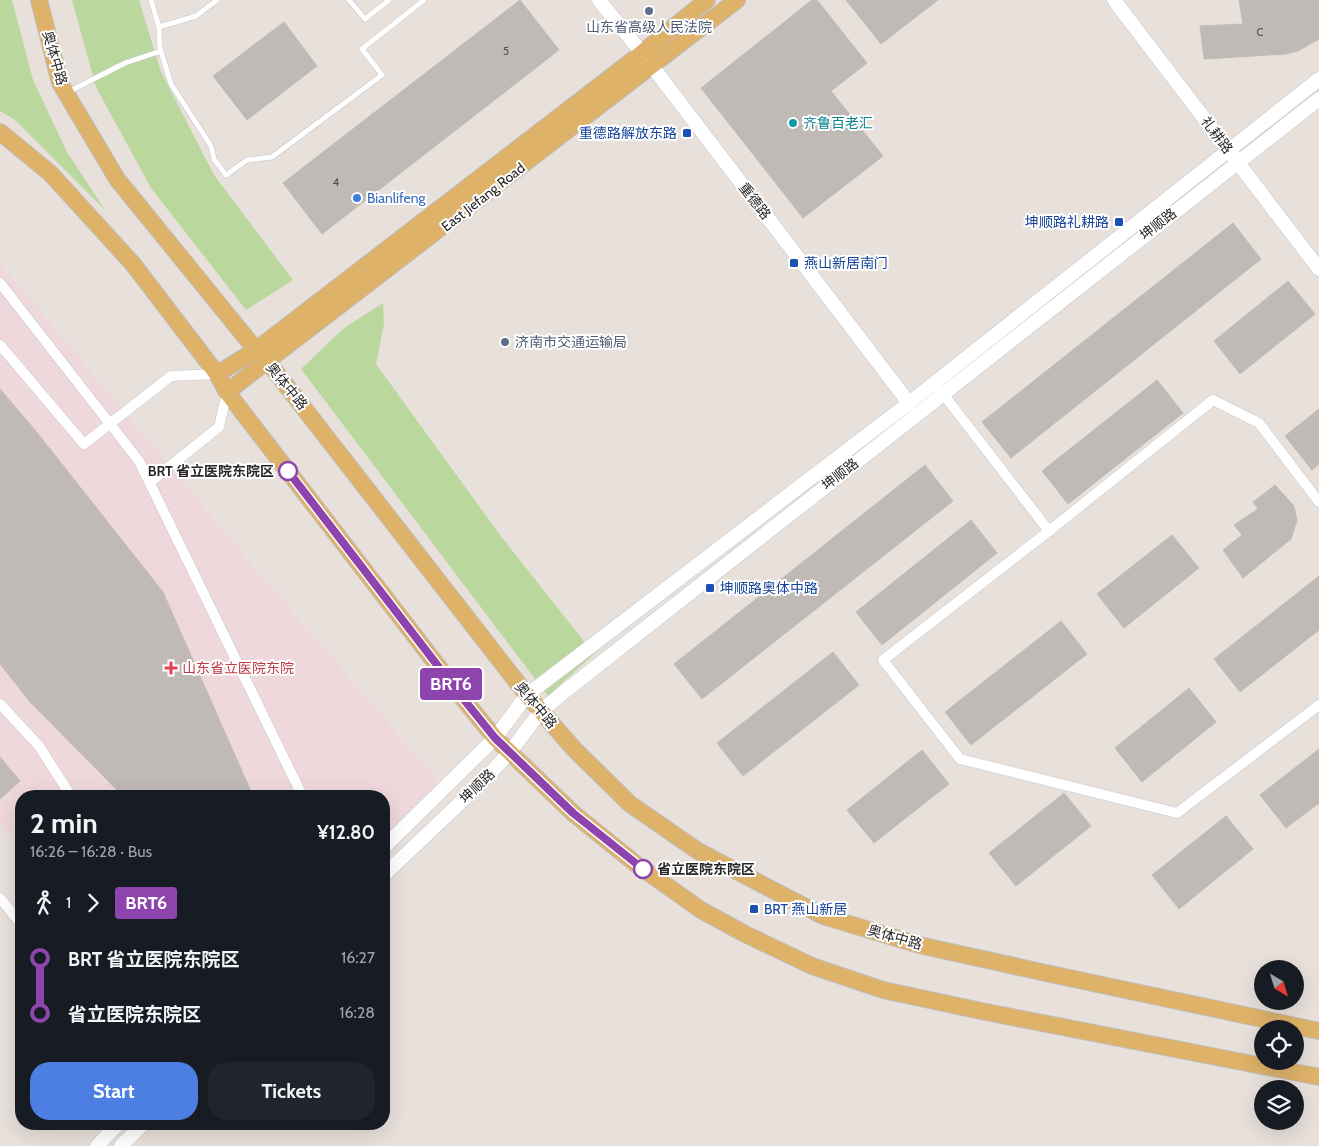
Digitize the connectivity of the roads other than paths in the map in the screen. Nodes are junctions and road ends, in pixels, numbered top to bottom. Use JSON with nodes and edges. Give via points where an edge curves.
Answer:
{"nodes":[{"id":1,"x":39,"y":0,"type":"edge"},
{"id":2,"x":151,"y":0,"type":"edge"},
{"id":3,"x":217,"y":0,"type":"edge"},
{"id":4,"x":350,"y":0,"type":"edge"},
{"id":5,"x":390,"y":0,"type":"edge"},
{"id":6,"x":424,"y":0,"type":"edge"},
{"id":7,"x":599,"y":0,"type":"edge"},
{"id":8,"x":707,"y":0,"type":"edge"},
{"id":9,"x":737,"y":0,"type":"edge"},
{"id":10,"x":1114,"y":0,"type":"edge"},
{"id":11,"x":159,"y":27,"type":"junction"},
{"id":12,"x":161,"y":51,"type":"junction"},
{"id":13,"x":642,"y":53,"type":"junction"},
{"id":14,"x":652,"y":67,"type":"junction"},
{"id":15,"x":1319,"y":80,"type":"edge"},
{"id":16,"x":66,"y":93,"type":"junction"},
{"id":17,"x":1319,"y":99,"type":"edge"},
{"id":18,"x":0,"y":132,"type":"edge"},
{"id":19,"x":1229,"y":150,"type":"junction"},
{"id":20,"x":1238,"y":162,"type":"junction"},
{"id":21,"x":1319,"y":269,"type":"edge"},
{"id":22,"x":0,"y":283,"type":"edge"},
{"id":23,"x":0,"y":345,"type":"edge"},
{"id":24,"x":256,"y":350,"type":"junction"},
{"id":25,"x":268,"y":362,"type":"junction"},
{"id":26,"x":217,"y":374,"type":"junction"},
{"id":27,"x":939,"y":388,"type":"junction"},
{"id":28,"x":228,"y":392,"type":"junction"},
{"id":29,"x":909,"y":403,"type":"junction"},
{"id":30,"x":110,"y":424,"type":"junction"},
{"id":31,"x":150,"y":482,"type":"junction"},
{"id":32,"x":1319,"y":502,"type":"edge"},
{"id":33,"x":1048,"y":531,"type":"junction"},
{"id":34,"x":527,"y":695,"type":"junction"},
{"id":35,"x":0,"y":704,"type":"edge"},
{"id":36,"x":1319,"y":705,"type":"edge"},
{"id":37,"x":541,"y":711,"type":"junction"},
{"id":38,"x":495,"y":738,"type":"junction"},
{"id":39,"x":510,"y":752,"type":"junction"},
{"id":40,"x":67,"y":790,"type":"edge"},
{"id":41,"x":300,"y":790,"type":"edge"},
{"id":42,"x":390,"y":841,"type":"edge"},
{"id":43,"x":390,"y":869,"type":"edge"},
{"id":44,"x":0,"y":898,"type":"edge"},
{"id":45,"x":15,"y":916,"type":"edge"},
{"id":46,"x":1319,"y":1031,"type":"edge"},
{"id":47,"x":1319,"y":1076,"type":"edge"},
{"id":48,"x":112,"y":1130,"type":"edge"},
{"id":49,"x":137,"y":1130,"type":"edge"},
{"id":50,"x":97,"y":1146,"type":"edge"},
{"id":51,"x":122,"y":1146,"type":"edge"}],
"edges":[{"from":1,"to":16,"type":"main road","name":"奥体中路","via":[[60,83]]},
{"from":2,"to":11,"type":"lane"},
{"from":3,"to":11,"type":"lane","via":[[196,16]]},
{"from":4,"to":5,"type":"lane","via":[[365,19]]},
{"from":6,"to":12,"type":"lane","via":[[362,49],[382,75],[272,157],[247,160],[226,175],[171,84]]},
{"from":7,"to":13,"type":"street","name":"重德路"},
{"from":8,"to":13,"type":"main road","name":"East Jiefang Road"},
{"from":9,"to":14,"type":"main road","name":"East Jiefang Road"},
{"from":10,"to":19,"type":"street","name":"礼耕路"},
{"from":11,"to":12,"type":"lane"},
{"from":12,"to":16,"type":"lane","via":[[126,63]]},
{"from":13,"to":14,"type":"street","name":"重德路"},
{"from":13,"to":24,"type":"main road","name":"East Jiefang Road"},
{"from":14,"to":25,"type":"main road","name":"East Jiefang Road"},
{"from":14,"to":29,"type":"street","name":"重德路"},
{"from":15,"to":19,"type":"street","name":"坤顺路"},
{"from":16,"to":24,"type":"main road","name":"奥体中路","via":[[117,179]]},
{"from":17,"to":20,"type":"street","name":"坤顺路"},
{"from":18,"to":26,"type":"main road","via":[[50,173],[126,257]]},
{"from":19,"to":20,"type":"street","name":"礼耕路"},
{"from":19,"to":27,"type":"street","name":"坤顺路"},
{"from":20,"to":21,"type":"street","name":"礼耕路"},
{"from":20,"to":27,"type":"street","name":"坤顺路"},
{"from":22,"to":30,"type":"street"},
{"from":23,"to":30,"type":"street","via":[[84,444]]},
{"from":24,"to":25,"type":"main road","name":"奥体中路"},
{"from":24,"to":26,"type":"main road","name":"East Jiefang Road"},
{"from":25,"to":28,"type":"main road","name":"East Jiefang Road"},
{"from":25,"to":34,"type":"main road","name":"奥体中路"},
{"from":26,"to":28,"type":"main road"},
{"from":26,"to":30,"type":"street","via":[[171,376]]},
{"from":27,"to":29,"type":"street","name":"坤顺路"},
{"from":27,"to":33,"type":"street"},
{"from":27,"to":37,"type":"street","name":"坤顺路"},
{"from":28,"to":31,"type":"street","via":[[219,427]]},
{"from":28,"to":38,"type":"main road"},
{"from":29,"to":34,"type":"street","name":"坤顺路"},
{"from":30,"to":31,"type":"street","via":[[139,461]]},
{"from":31,"to":41,"type":"street"},
{"from":32,"to":33,"type":"street","via":[[1259,423],[1213,400]]},
{"from":33,"to":36,"type":"street","via":[[883,660],[960,759],[1177,812]]},
{"from":34,"to":37,"type":"main road","name":"奥体中路"},
{"from":34,"to":38,"type":"street","name":"坤顺路"},
{"from":35,"to":40,"type":"street","via":[[39,746]]},
{"from":37,"to":39,"type":"street","name":"坤顺路"},
{"from":37,"to":46,"type":"main road","name":"奥体中路","via":[[630,804],[698,851],[823,916],[919,945]]},
{"from":38,"to":39,"type":"main road"},
{"from":38,"to":42,"type":"street","name":"坤顺路"},
{"from":39,"to":43,"type":"street","name":"坤顺路","via":[[484,781]]},
{"from":39,"to":47,"type":"main road","via":[[573,813],[636,864],[701,910],[812,966],[883,990]]},
{"from":44,"to":45,"type":"street"},
{"from":48,"to":50,"type":"street"},
{"from":49,"to":51,"type":"street"}]}
